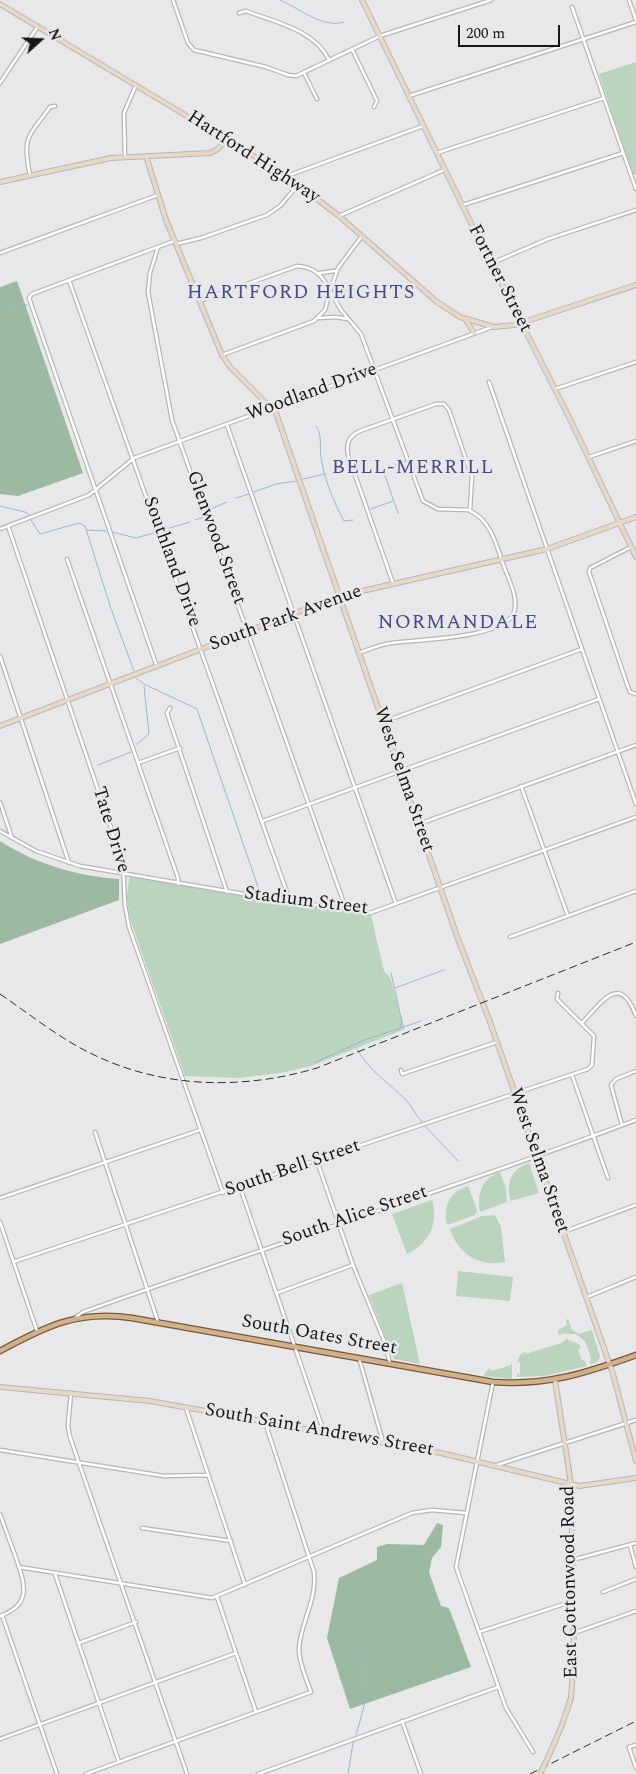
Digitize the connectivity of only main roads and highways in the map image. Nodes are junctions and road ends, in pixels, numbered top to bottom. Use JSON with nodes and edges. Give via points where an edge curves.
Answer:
{"nodes":[{"id":1,"x":0,"y":1351,"type":"edge"},
{"id":2,"x":636,"y":1355,"type":"edge"}],
"edges":[{"from":1,"to":2,"type":"main road","name":"South Oates Street","via":[[37,1331],[76,1317],[111,1315],[493,1382],[556,1380]]}]}
